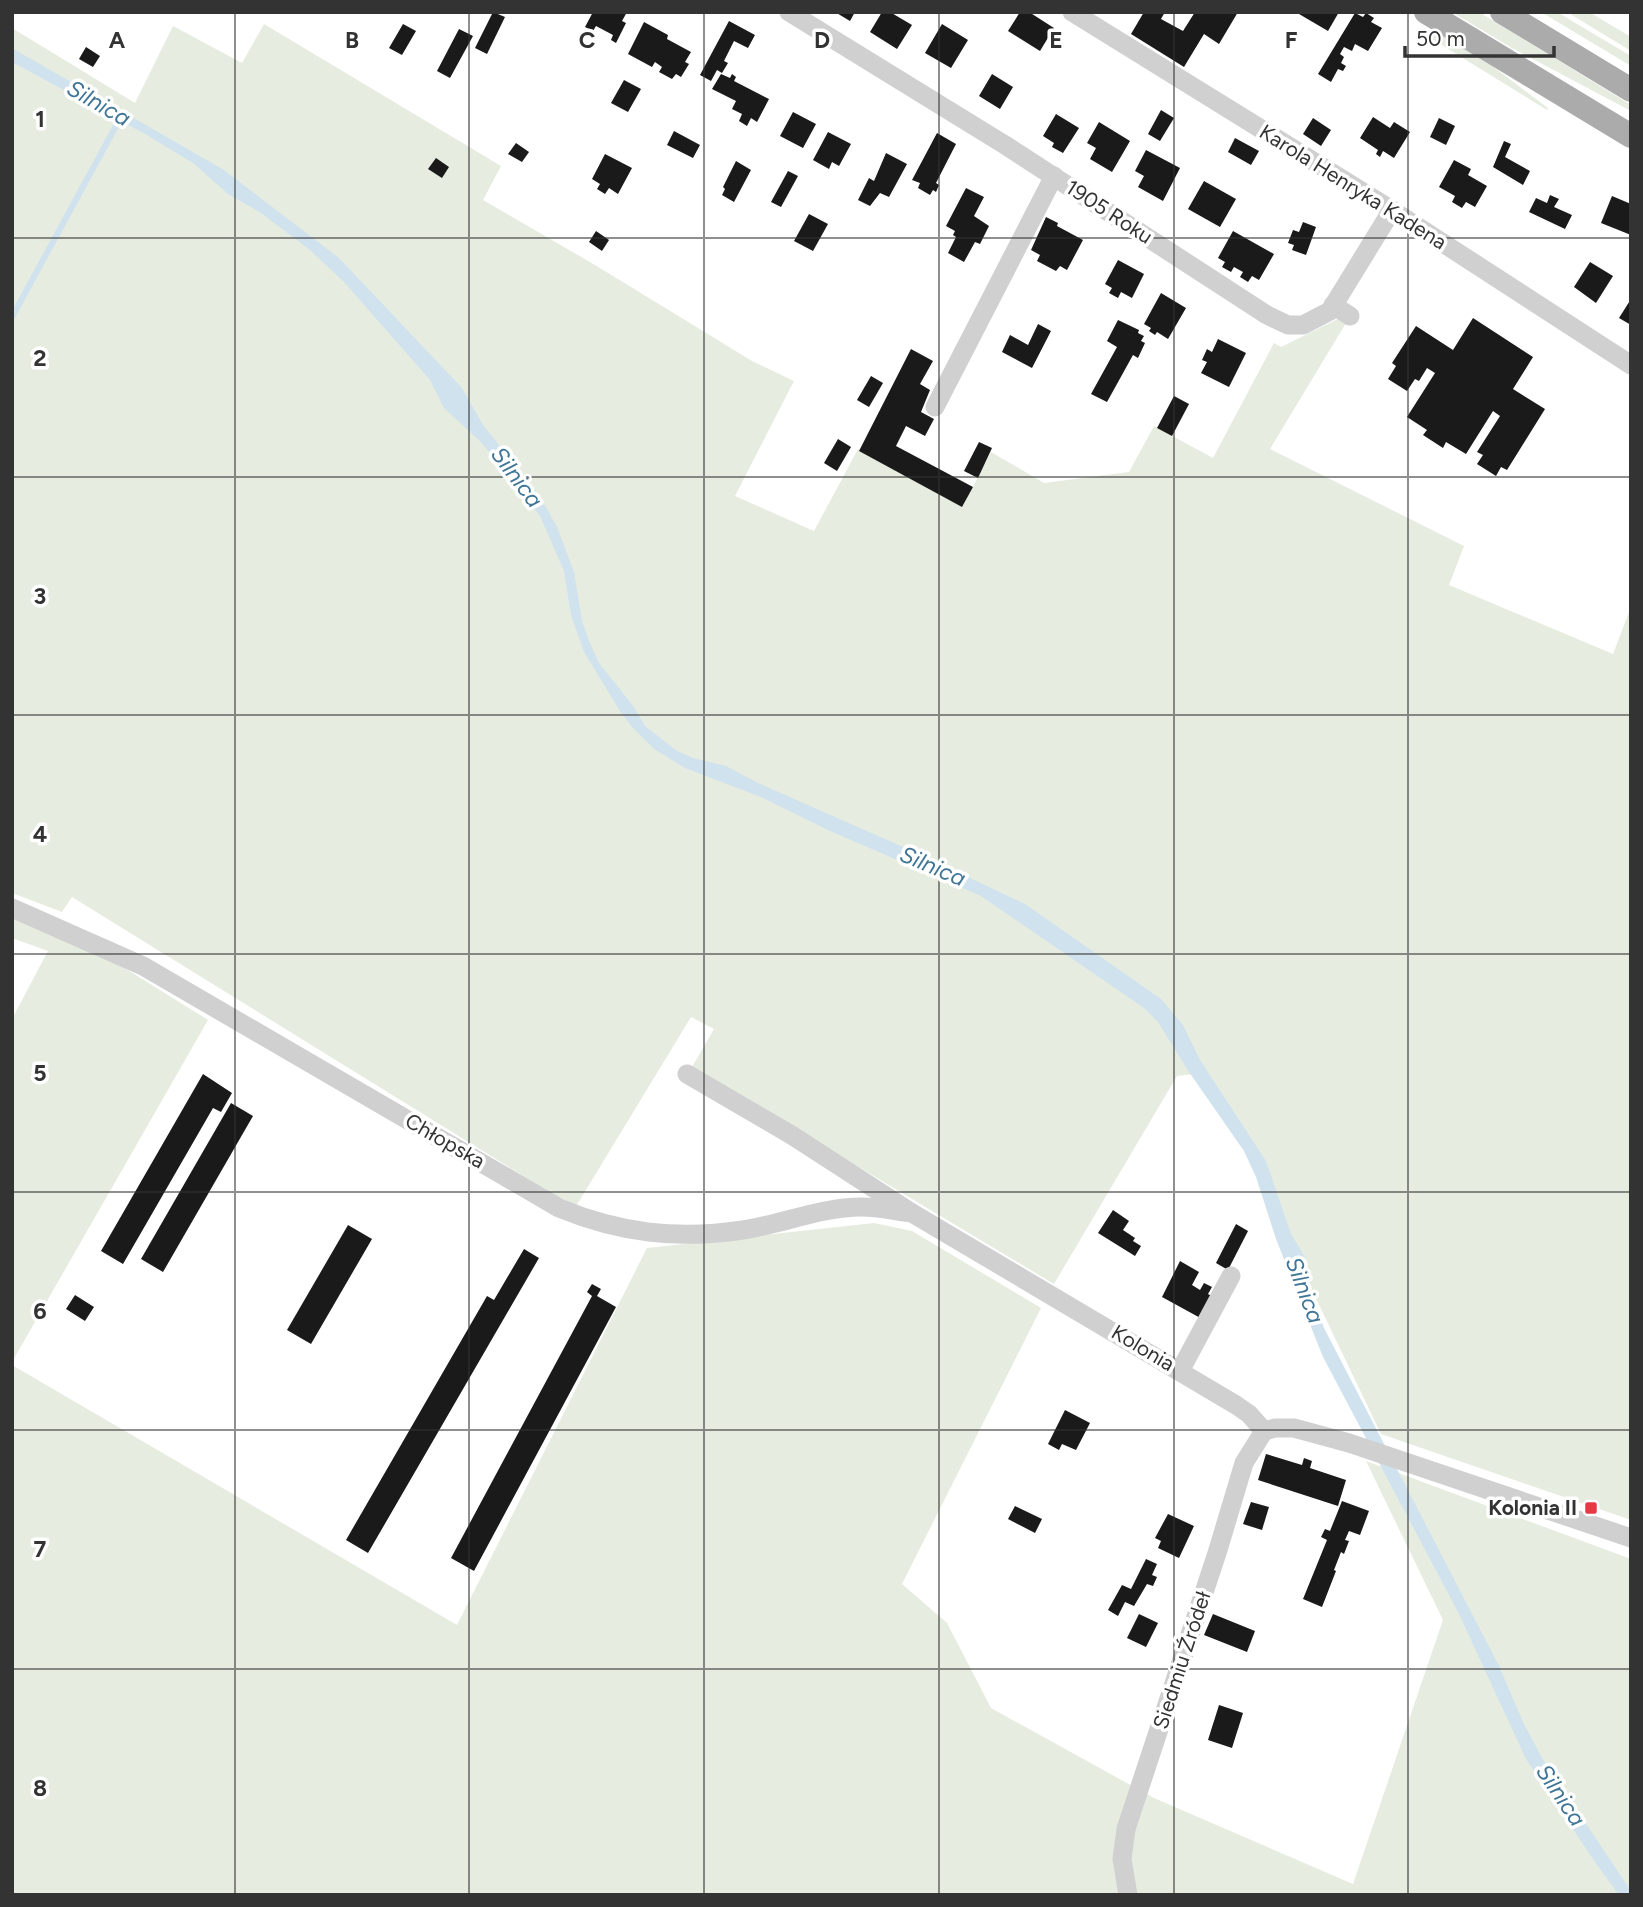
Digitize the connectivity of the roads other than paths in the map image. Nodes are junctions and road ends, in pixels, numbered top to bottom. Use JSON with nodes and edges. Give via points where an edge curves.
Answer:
{"nodes":[{"id":1,"x":789,"y":12,"type":"edge"},
{"id":2,"x":1072,"y":12,"type":"edge"},
{"id":3,"x":1426,"y":12,"type":"edge"},
{"id":4,"x":1502,"y":12,"type":"edge"},
{"id":5,"x":1631,"y":90,"type":"edge"},
{"id":6,"x":1631,"y":136,"type":"edge"},
{"id":7,"x":1054,"y":176,"type":"junction"},
{"id":8,"x":1392,"y":210,"type":"junction"},
{"id":9,"x":1631,"y":365,"type":"edge"},
{"id":10,"x":935,"y":407,"type":"dead end"},
{"id":11,"x":12,"y":908,"type":"edge"},
{"id":12,"x":687,"y":1073,"type":"dead end"},
{"id":13,"x":912,"y":1213,"type":"junction"},
{"id":14,"x":1231,"y":1276,"type":"dead end"},
{"id":15,"x":1180,"y":1371,"type":"junction"},
{"id":16,"x":1264,"y":1431,"type":"junction"},
{"id":17,"x":1631,"y":1538,"type":"edge"},
{"id":18,"x":1128,"y":1895,"type":"edge"}],
"edges":[{"from":1,"to":7,"type":"street","name":"1905 Roku"},
{"from":2,"to":8,"type":"street","name":"Karola Henryka Kadena"},
{"from":3,"to":6,"type":"main road"},
{"from":4,"to":5,"type":"main road"},
{"from":7,"to":8,"type":"street","name":"1905 Roku","via":[[1288,325],[1303,326],[1330,311],[1342,311]]},
{"from":7,"to":10,"type":"street"},
{"from":8,"to":9,"type":"street","name":"Karola Henryka Kadena"},
{"from":11,"to":13,"type":"street","name":"Chłopska","via":[[143,966],[559,1208],[591,1221],[646,1233],[695,1234],[743,1230],[829,1209],[860,1206]]},
{"from":12,"to":13,"type":"street","name":"Kolonia"},
{"from":13,"to":15,"type":"street","name":"Kolonia"},
{"from":14,"to":15,"type":"street"},
{"from":15,"to":16,"type":"street","name":"Kolonia","via":[[1249,1414]]},
{"from":16,"to":17,"type":"street","via":[[1294,1428],[1349,1443]]},
{"from":16,"to":18,"type":"street","name":"Siedmiu Źródeł","via":[[1244,1463],[1126,1829],[1122,1859]]}]}
